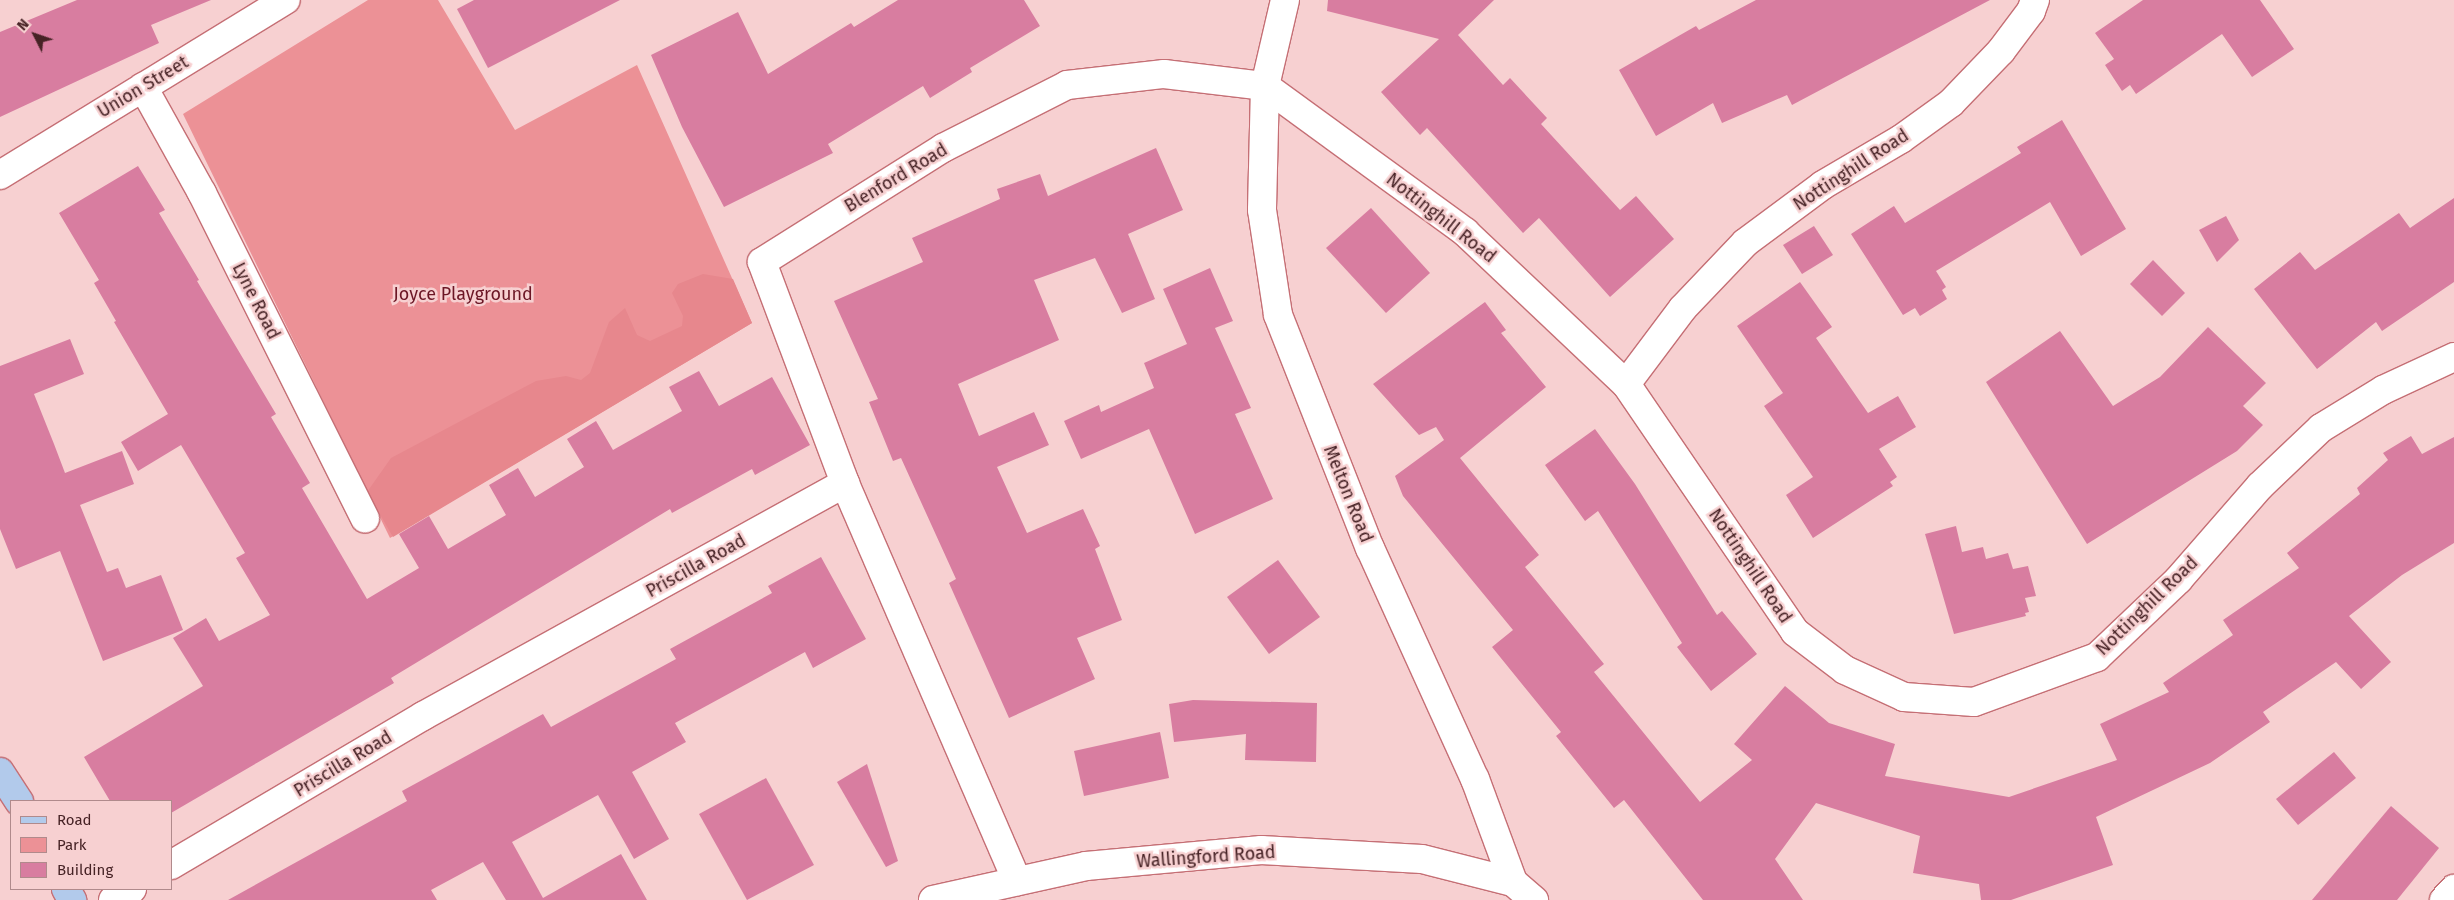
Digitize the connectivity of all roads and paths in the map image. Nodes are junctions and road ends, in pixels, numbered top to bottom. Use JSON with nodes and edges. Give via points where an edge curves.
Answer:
{"nodes":[{"id":1,"x":286,"y":0,"type":"edge"},
{"id":2,"x":1285,"y":0,"type":"edge"},
{"id":3,"x":2035,"y":0,"type":"edge"},
{"id":4,"x":1265,"y":86,"type":"junction"},
{"id":5,"x":143,"y":87,"type":"junction"},
{"id":6,"x":0,"y":175,"type":"edge"},
{"id":7,"x":2454,"y":357,"type":"edge"},
{"id":8,"x":1626,"y":384,"type":"junction"},
{"id":9,"x":845,"y":483,"type":"junction"},
{"id":10,"x":365,"y":518,"type":"dead end"},
{"id":11,"x":0,"y":772,"type":"edge"},
{"id":12,"x":18,"y":800,"type":"edge"},
{"id":13,"x":172,"y":864,"type":"edge"},
{"id":14,"x":1017,"y":881,"type":"junction"},
{"id":15,"x":1513,"y":882,"type":"junction"},
{"id":16,"x":2454,"y":889,"type":"edge"},
{"id":17,"x":130,"y":890,"type":"edge"},
{"id":18,"x":113,"y":900,"type":"edge"},
{"id":19,"x":932,"y":900,"type":"edge"},
{"id":20,"x":1534,"y":900,"type":"edge"},
{"id":21,"x":2444,"y":900,"type":"edge"}],
"edges":[{"from":1,"to":5,"type":"street","name":"Union Street"},
{"from":2,"to":4,"type":"street","name":"Melton Road"},
{"from":3,"to":8,"type":"street","name":"Nottinghill Road","via":[[2031,11],[2001,50],[1950,103],[1901,139],[1823,185],[1745,242],[1683,308]]},
{"from":4,"to":8,"type":"street","name":"Nottinghill Road","via":[[1465,232]]},
{"from":4,"to":9,"type":"street","name":"Blenford Road","via":[[1164,74],[1067,85],[943,148],[762,262]]},
{"from":4,"to":15,"type":"street","name":"Melton Road","via":[[1262,210],[1278,315],[1370,548],[1475,779]]},
{"from":5,"to":6,"type":"street","name":"Union Street"},
{"from":5,"to":10,"type":"street","name":"Lyne Road","via":[[202,192]]},
{"from":7,"to":8,"type":"street","name":"Nottinghill Road","via":[[2383,390],[2321,428],[2260,486],[2178,580],[2097,657],[1974,702],[1904,697],[1845,670],[1795,632]]},
{"from":9,"to":13,"type":"street","name":"Priscilla Road","via":[[423,716]]},
{"from":9,"to":14,"type":"street"},
{"from":11,"to":12,"type":"main road"},
{"from":14,"to":15,"type":"street","name":"Wallingford Road","via":[[1086,866],[1261,850],[1422,859]]},
{"from":14,"to":19,"type":"street","name":"Wallingford Road"},
{"from":15,"to":20,"type":"street","name":"Wallingford Road"},
{"from":16,"to":21,"type":"street"},
{"from":17,"to":18,"type":"street"}]}
